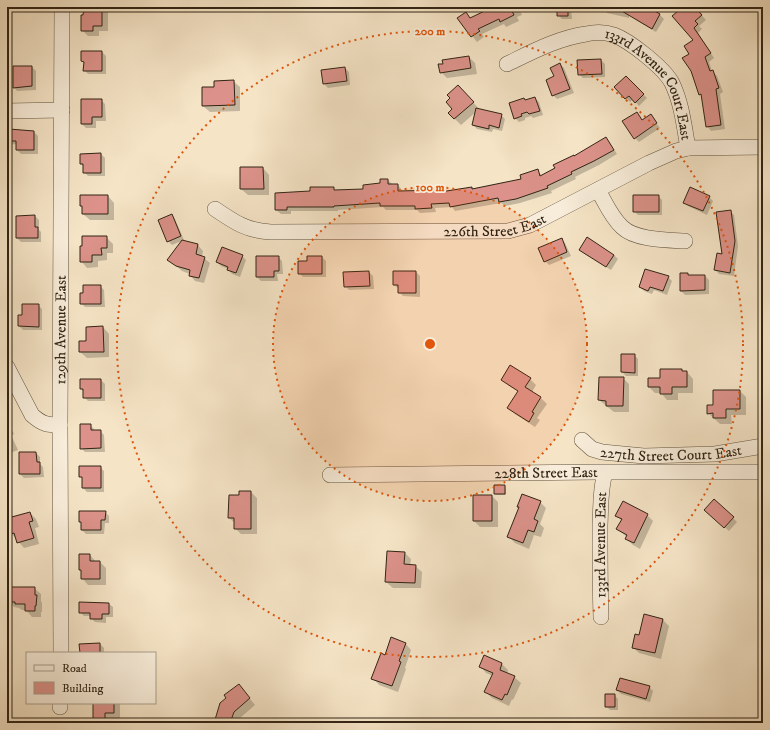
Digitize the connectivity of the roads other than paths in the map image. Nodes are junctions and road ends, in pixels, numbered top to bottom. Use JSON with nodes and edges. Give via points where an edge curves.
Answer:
{"nodes":[{"id":1,"x":62,"y":7,"type":"edge"},
{"id":2,"x":507,"y":64,"type":"dead end"},
{"id":3,"x":62,"y":110,"type":"junction"},
{"id":4,"x":7,"y":111,"type":"edge"},
{"id":5,"x":763,"y":147,"type":"edge"},
{"id":6,"x":688,"y":148,"type":"junction"},
{"id":7,"x":598,"y":190,"type":"junction"},
{"id":8,"x":215,"y":210,"type":"dead end"},
{"id":9,"x":685,"y":241,"type":"dead end"},
{"id":10,"x":7,"y":367,"type":"edge"},
{"id":11,"x":60,"y":425,"type":"junction"},
{"id":12,"x":582,"y":440,"type":"dead end"},
{"id":13,"x":763,"y":446,"type":"edge"},
{"id":14,"x":763,"y":472,"type":"edge"},
{"id":15,"x":605,"y":473,"type":"junction"},
{"id":16,"x":330,"y":475,"type":"dead end"},
{"id":17,"x":601,"y":617,"type":"dead end"},
{"id":18,"x":60,"y":652,"type":"edge"}],
"edges":[{"from":1,"to":3,"type":"street","name":"129th Avenue East"},
{"from":2,"to":6,"type":"street","name":"133rd Avenue Court East","via":[[577,35],[614,35],[638,50],[666,74],[681,109]]},
{"from":3,"to":4,"type":"street"},
{"from":3,"to":11,"type":"street","name":"129th Avenue East"},
{"from":5,"to":6,"type":"street","name":"226th Street East"},
{"from":6,"to":7,"type":"street","name":"226th Street East","via":[[659,158]]},
{"from":7,"to":8,"type":"street","name":"226th Street East","via":[[530,225],[508,231],[259,232],[236,224]]},
{"from":7,"to":9,"type":"street","via":[[623,228],[645,237]]},
{"from":10,"to":11,"type":"street","via":[[32,415],[47,425]]},
{"from":11,"to":18,"type":"street","name":"129th Avenue East"},
{"from":12,"to":13,"type":"street","name":"227th Street Court East","via":[[592,449],[602,452],[644,456],[715,454]]},
{"from":14,"to":15,"type":"street","name":"228th Street East"},
{"from":15,"to":16,"type":"street","name":"228th Street East"},
{"from":15,"to":17,"type":"street","name":"133rd Avenue East","via":[[601,502]]}]}
